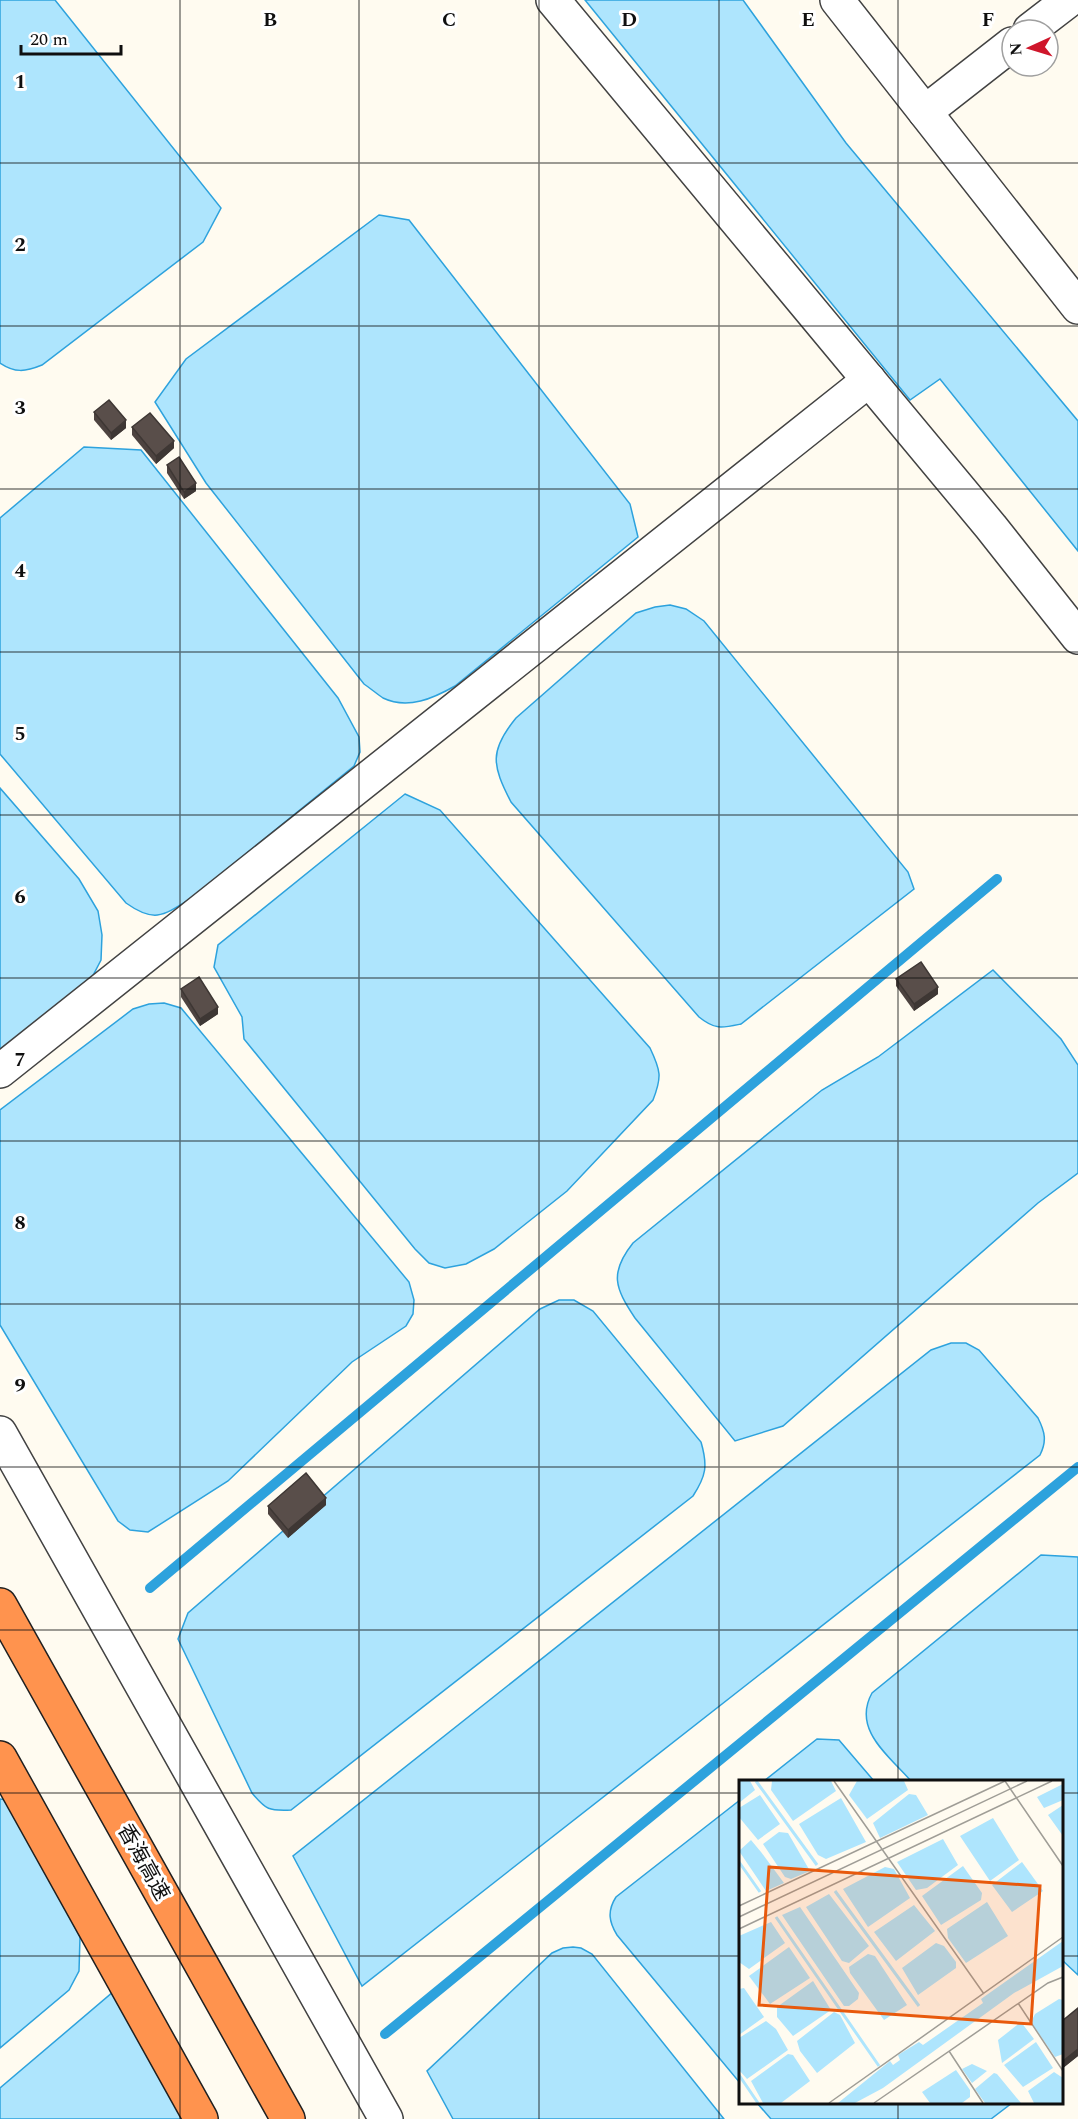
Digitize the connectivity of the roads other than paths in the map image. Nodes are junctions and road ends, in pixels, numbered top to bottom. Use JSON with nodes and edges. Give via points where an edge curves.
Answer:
{"nodes":[{"id":1,"x":553,"y":0,"type":"edge"},
{"id":2,"x":837,"y":0,"type":"edge"},
{"id":3,"x":1069,"y":0,"type":"edge"},
{"id":4,"x":1046,"y":18,"type":"edge"},
{"id":5,"x":1000,"y":53,"type":"edge"},
{"id":6,"x":925,"y":112,"type":"junction"},
{"id":7,"x":1078,"y":308,"type":"edge"},
{"id":8,"x":869,"y":380,"type":"junction"},
{"id":9,"x":1078,"y":637,"type":"edge"},
{"id":10,"x":0,"y":1071,"type":"edge"},
{"id":11,"x":0,"y":1432,"type":"edge"},
{"id":12,"x":0,"y":1605,"type":"edge"},
{"id":13,"x":0,"y":1758,"type":"edge"},
{"id":14,"x":201,"y":2119,"type":"edge"},
{"id":15,"x":288,"y":2119,"type":"edge"},
{"id":16,"x":386,"y":2119,"type":"edge"}],
"edges":[{"from":1,"to":8,"type":"street"},
{"from":2,"to":6,"type":"street"},
{"from":3,"to":4,"type":"street"},
{"from":5,"to":6,"type":"street"},
{"from":6,"to":7,"type":"street"},
{"from":8,"to":9,"type":"street"},
{"from":8,"to":10,"type":"street"},
{"from":11,"to":16,"type":"street"},
{"from":12,"to":15,"type":"highway","name":"香海高速"},
{"from":13,"to":14,"type":"highway"}]}
